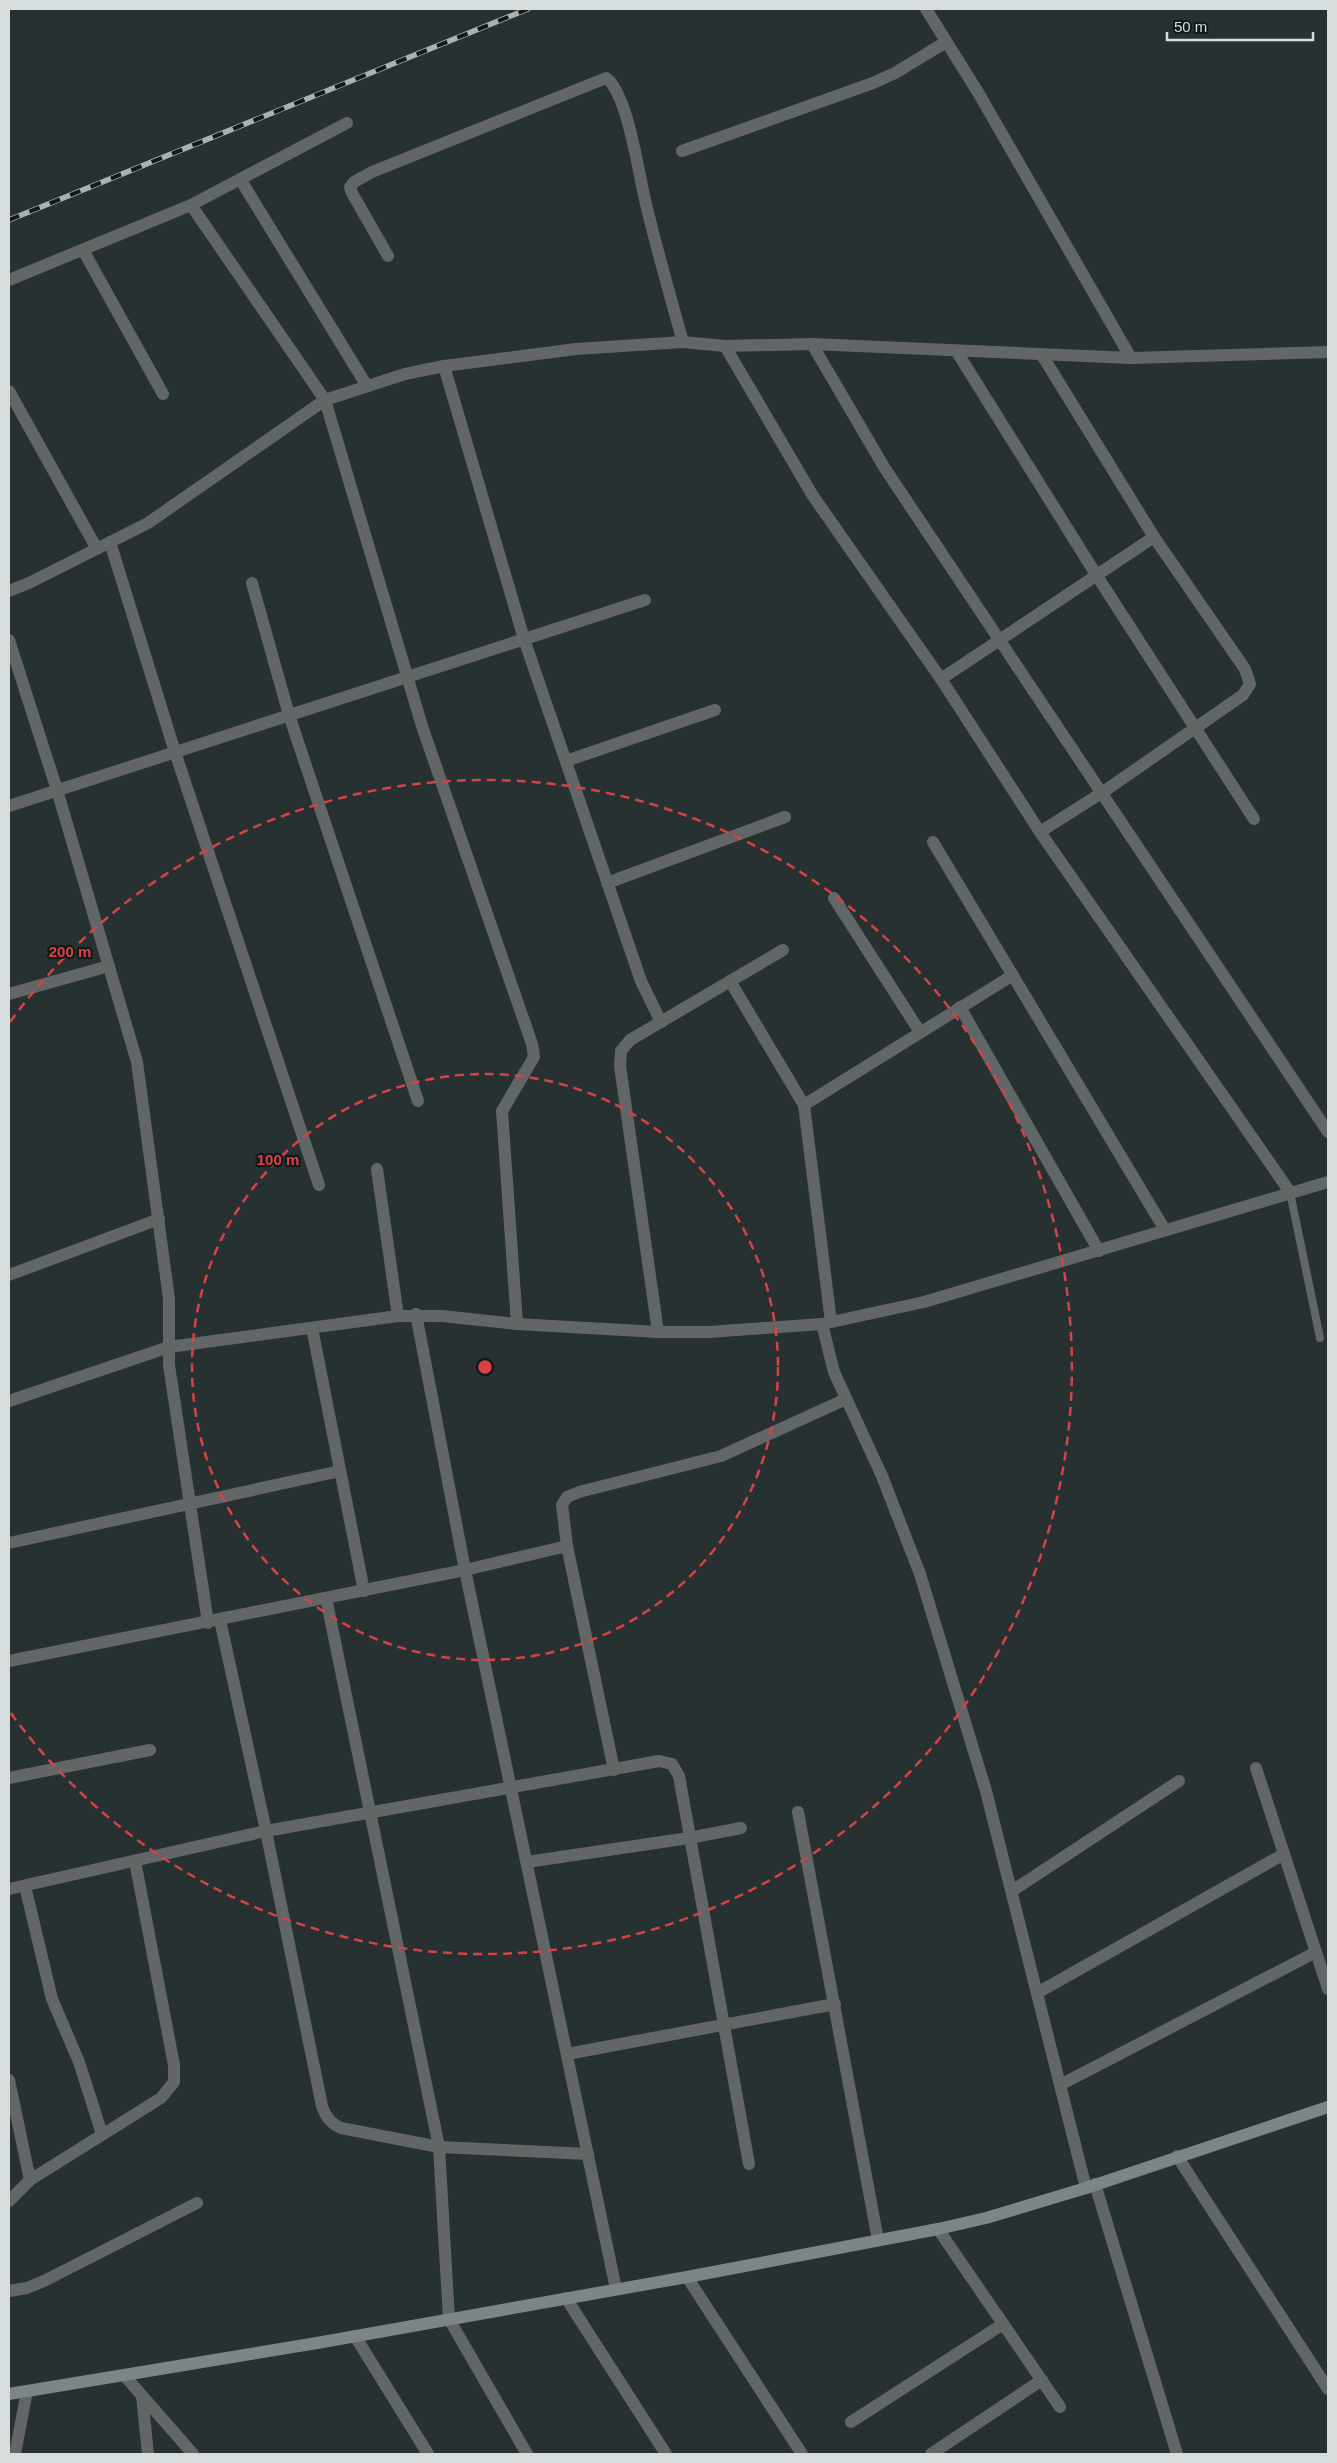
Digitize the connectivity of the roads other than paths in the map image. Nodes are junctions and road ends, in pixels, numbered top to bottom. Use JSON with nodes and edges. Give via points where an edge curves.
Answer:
{"nodes":[{"id":1,"x":926,"y":9,"type":"edge"},
{"id":2,"x":946,"y":42,"type":"junction"},
{"id":3,"x":347,"y":123,"type":"dead end"},
{"id":4,"x":682,"y":151,"type":"dead end"},
{"id":5,"x":240,"y":179,"type":"junction"},
{"id":6,"x":191,"y":204,"type":"junction"},
{"id":7,"x":83,"y":250,"type":"junction"},
{"id":8,"x":388,"y":256,"type":"dead end"},
{"id":9,"x":9,"y":280,"type":"edge"},
{"id":10,"x":683,"y":342,"type":"junction"},
{"id":11,"x":812,"y":344,"type":"junction"},
{"id":12,"x":725,"y":346,"type":"junction"},
{"id":13,"x":957,"y":352,"type":"junction"},
{"id":14,"x":1328,"y":352,"type":"edge"},
{"id":15,"x":1042,"y":355,"type":"junction"},
{"id":16,"x":1131,"y":358,"type":"junction"},
{"id":17,"x":444,"y":366,"type":"junction"},
{"id":18,"x":367,"y":386,"type":"junction"},
{"id":19,"x":9,"y":391,"type":"edge"},
{"id":20,"x":164,"y":394,"type":"dead end"},
{"id":21,"x":325,"y":400,"type":"junction"},
{"id":22,"x":1154,"y":537,"type":"junction"},
{"id":23,"x":110,"y":542,"type":"junction"},
{"id":24,"x":97,"y":549,"type":"junction"},
{"id":25,"x":1097,"y":576,"type":"junction"},
{"id":26,"x":252,"y":583,"type":"dead end"},
{"id":27,"x":9,"y":591,"type":"edge"},
{"id":28,"x":645,"y":600,"type":"dead end"},
{"id":29,"x":524,"y":639,"type":"junction"},
{"id":30,"x":9,"y":640,"type":"edge"},
{"id":31,"x":998,"y":640,"type":"junction"},
{"id":32,"x":407,"y":676,"type":"junction"},
{"id":33,"x":941,"y":679,"type":"junction"},
{"id":34,"x":715,"y":710,"type":"dead end"},
{"id":35,"x":289,"y":715,"type":"junction"},
{"id":36,"x":1195,"y":727,"type":"junction"},
{"id":37,"x":175,"y":752,"type":"junction"},
{"id":38,"x":566,"y":761,"type":"junction"},
{"id":39,"x":57,"y":790,"type":"junction"},
{"id":40,"x":1103,"y":792,"type":"junction"},
{"id":41,"x":9,"y":806,"type":"edge"},
{"id":42,"x":785,"y":817,"type":"dead end"},
{"id":43,"x":1254,"y":819,"type":"dead end"},
{"id":44,"x":1040,"y":832,"type":"junction"},
{"id":45,"x":933,"y":842,"type":"dead end"},
{"id":46,"x":607,"y":883,"type":"junction"},
{"id":47,"x":834,"y":898,"type":"dead end"},
{"id":48,"x":783,"y":950,"type":"dead end"},
{"id":49,"x":108,"y":966,"type":"junction"},
{"id":50,"x":1013,"y":975,"type":"junction"},
{"id":51,"x":730,"y":981,"type":"junction"},
{"id":52,"x":9,"y":994,"type":"edge"},
{"id":53,"x":960,"y":1007,"type":"junction"},
{"id":54,"x":661,"y":1022,"type":"junction"},
{"id":55,"x":920,"y":1032,"type":"junction"},
{"id":56,"x":418,"y":1101,"type":"dead end"},
{"id":57,"x":804,"y":1105,"type":"junction"},
{"id":58,"x":1328,"y":1132,"type":"edge"},
{"id":59,"x":377,"y":1169,"type":"dead end"},
{"id":60,"x":1328,"y":1182,"type":"edge"},
{"id":61,"x":319,"y":1186,"type":"dead end"},
{"id":62,"x":1290,"y":1192,"type":"junction"},
{"id":63,"x":159,"y":1219,"type":"junction"},
{"id":64,"x":1165,"y":1230,"type":"junction"},
{"id":65,"x":1099,"y":1251,"type":"junction"},
{"id":66,"x":9,"y":1275,"type":"edge"},
{"id":67,"x":416,"y":1314,"type":"junction"},
{"id":68,"x":398,"y":1316,"type":"junction"},
{"id":69,"x":826,"y":1323,"type":"junction"},
{"id":70,"x":518,"y":1324,"type":"junction"},
{"id":71,"x":312,"y":1328,"type":"junction"},
{"id":72,"x":658,"y":1332,"type":"junction"},
{"id":73,"x":1320,"y":1338,"type":"dead end"},
{"id":74,"x":169,"y":1347,"type":"junction"},
{"id":75,"x":846,"y":1399,"type":"junction"},
{"id":76,"x":9,"y":1401,"type":"edge"},
{"id":77,"x":340,"y":1471,"type":"junction"},
{"id":78,"x":190,"y":1504,"type":"junction"},
{"id":79,"x":9,"y":1543,"type":"edge"},
{"id":80,"x":567,"y":1546,"type":"junction"},
{"id":81,"x":465,"y":1570,"type":"junction"},
{"id":82,"x":364,"y":1591,"type":"junction"},
{"id":83,"x":326,"y":1598,"type":"junction"},
{"id":84,"x":214,"y":1621,"type":"junction"},
{"id":85,"x":9,"y":1661,"type":"edge"},
{"id":86,"x":150,"y":1750,"type":"dead end"},
{"id":87,"x":1256,"y":1768,"type":"dead end"},
{"id":88,"x":614,"y":1770,"type":"junction"},
{"id":89,"x":9,"y":1778,"type":"edge"},
{"id":90,"x":1179,"y":1781,"type":"dead end"},
{"id":91,"x":511,"y":1788,"type":"junction"},
{"id":92,"x":798,"y":1812,"type":"dead end"},
{"id":93,"x":370,"y":1814,"type":"junction"},
{"id":94,"x":740,"y":1828,"type":"dead end"},
{"id":95,"x":266,"y":1831,"type":"junction"},
{"id":96,"x":689,"y":1838,"type":"junction"},
{"id":97,"x":1284,"y":1854,"type":"junction"},
{"id":98,"x":135,"y":1860,"type":"junction"},
{"id":99,"x":527,"y":1862,"type":"junction"},
{"id":100,"x":25,"y":1886,"type":"junction"},
{"id":101,"x":9,"y":1890,"type":"edge"},
{"id":102,"x":1012,"y":1891,"type":"junction"},
{"id":103,"x":1316,"y":1952,"type":"junction"},
{"id":104,"x":1328,"y":1990,"type":"edge"},
{"id":105,"x":1037,"y":1993,"type":"junction"},
{"id":106,"x":835,"y":2004,"type":"junction"},
{"id":107,"x":724,"y":2025,"type":"junction"},
{"id":108,"x":567,"y":2054,"type":"junction"},
{"id":109,"x":9,"y":2080,"type":"edge"},
{"id":110,"x":1060,"y":2085,"type":"junction"},
{"id":111,"x":1328,"y":2107,"type":"edge"},
{"id":112,"x":102,"y":2134,"type":"junction"},
{"id":113,"x":15,"y":2137,"type":"edge"},
{"id":114,"x":439,"y":2147,"type":"junction"},
{"id":115,"x":588,"y":2154,"type":"junction"},
{"id":116,"x":1177,"y":2156,"type":"junction"},
{"id":117,"x":750,"y":2164,"type":"dead end"},
{"id":118,"x":30,"y":2180,"type":"junction"},
{"id":119,"x":1091,"y":2186,"type":"junction"},
{"id":120,"x":9,"y":2200,"type":"edge"},
{"id":121,"x":196,"y":2203,"type":"dead end"},
{"id":122,"x":938,"y":2229,"type":"junction"},
{"id":123,"x":878,"y":2240,"type":"junction"},
{"id":124,"x":687,"y":2277,"type":"junction"},
{"id":125,"x":616,"y":2289,"type":"junction"},
{"id":126,"x":9,"y":2292,"type":"edge"},
{"id":127,"x":566,"y":2298,"type":"junction"},
{"id":128,"x":449,"y":2319,"type":"junction"},
{"id":129,"x":1004,"y":2324,"type":"junction"},
{"id":130,"x":355,"y":2336,"type":"junction"},
{"id":131,"x":124,"y":2375,"type":"junction"},
{"id":132,"x":1042,"y":2380,"type":"junction"},
{"id":133,"x":1328,"y":2389,"type":"edge"},
{"id":134,"x":27,"y":2392,"type":"junction"},
{"id":135,"x":9,"y":2394,"type":"edge"},
{"id":136,"x":142,"y":2396,"type":"junction"},
{"id":137,"x":1060,"y":2408,"type":"dead end"},
{"id":138,"x":851,"y":2422,"type":"dead end"},
{"id":139,"x":15,"y":2454,"type":"edge"},
{"id":140,"x":148,"y":2454,"type":"edge"},
{"id":141,"x":193,"y":2454,"type":"edge"},
{"id":142,"x":428,"y":2454,"type":"edge"},
{"id":143,"x":527,"y":2454,"type":"edge"},
{"id":144,"x":666,"y":2454,"type":"edge"},
{"id":145,"x":802,"y":2454,"type":"edge"},
{"id":146,"x":931,"y":2454,"type":"edge"},
{"id":147,"x":1176,"y":2454,"type":"edge"}],
"edges":[{"from":1,"to":2,"type":"street"},
{"from":2,"to":4,"type":"street","via":[[896,73],[873,83]]},
{"from":2,"to":16,"type":"street"},
{"from":3,"to":5,"type":"street"},
{"from":5,"to":6,"type":"street"},
{"from":5,"to":18,"type":"street"},
{"from":6,"to":7,"type":"street"},
{"from":6,"to":21,"type":"street"},
{"from":7,"to":9,"type":"street"},
{"from":7,"to":20,"type":"street"},
{"from":8,"to":10,"type":"street","via":[[352,193],[350,187],[354,182],[408,157],[606,78],[615,88],[636,149],[645,202]]},
{"from":10,"to":12,"type":"street"},
{"from":10,"to":17,"type":"street","via":[[576,349]]},
{"from":11,"to":12,"type":"street"},
{"from":11,"to":13,"type":"street"},
{"from":11,"to":31,"type":"street","via":[[884,467]]},
{"from":12,"to":33,"type":"street","via":[[813,496]]},
{"from":13,"to":15,"type":"street"},
{"from":13,"to":25,"type":"street"},
{"from":14,"to":16,"type":"street"},
{"from":15,"to":16,"type":"street"},
{"from":15,"to":22,"type":"street"},
{"from":17,"to":18,"type":"street"},
{"from":17,"to":29,"type":"street"},
{"from":18,"to":21,"type":"street"},
{"from":19,"to":24,"type":"street"},
{"from":21,"to":23,"type":"street","via":[[148,523]]},
{"from":21,"to":32,"type":"street"},
{"from":22,"to":25,"type":"street"},
{"from":22,"to":36,"type":"street","via":[[1245,668],[1250,684],[1243,695]]},
{"from":23,"to":24,"type":"street"},
{"from":23,"to":37,"type":"street"},
{"from":24,"to":27,"type":"street"},
{"from":25,"to":31,"type":"street"},
{"from":25,"to":36,"type":"street"},
{"from":26,"to":35,"type":"street"},
{"from":28,"to":29,"type":"street"},
{"from":29,"to":32,"type":"street"},
{"from":29,"to":38,"type":"street"},
{"from":30,"to":39,"type":"street"},
{"from":31,"to":33,"type":"street"},
{"from":31,"to":40,"type":"street"},
{"from":32,"to":35,"type":"street"},
{"from":32,"to":70,"type":"street","via":[[532,1044],[534,1056],[502,1111]]},
{"from":33,"to":44,"type":"street"},
{"from":34,"to":38,"type":"street"},
{"from":35,"to":37,"type":"street"},
{"from":35,"to":56,"type":"street"},
{"from":36,"to":40,"type":"street"},
{"from":36,"to":43,"type":"street"},
{"from":37,"to":39,"type":"street"},
{"from":37,"to":61,"type":"street"},
{"from":38,"to":46,"type":"street"},
{"from":39,"to":41,"type":"street"},
{"from":39,"to":49,"type":"street"},
{"from":40,"to":44,"type":"street"},
{"from":40,"to":58,"type":"street"},
{"from":42,"to":46,"type":"street"},
{"from":44,"to":62,"type":"street"},
{"from":45,"to":50,"type":"street"},
{"from":46,"to":54,"type":"street","via":[[641,981]]},
{"from":47,"to":55,"type":"street"},
{"from":48,"to":51,"type":"street"},
{"from":49,"to":52,"type":"street"},
{"from":49,"to":63,"type":"street","via":[[136,1062]]},
{"from":50,"to":53,"type":"street"},
{"from":50,"to":64,"type":"street"},
{"from":51,"to":54,"type":"street"},
{"from":51,"to":57,"type":"street"},
{"from":53,"to":55,"type":"street"},
{"from":53,"to":65,"type":"street"},
{"from":54,"to":72,"type":"street","via":[[630,1040],[621,1052],[620,1066]]},
{"from":55,"to":57,"type":"street"},
{"from":57,"to":69,"type":"street"},
{"from":59,"to":68,"type":"street"},
{"from":60,"to":62,"type":"street"},
{"from":62,"to":64,"type":"street"},
{"from":62,"to":73,"type":"lane"},
{"from":63,"to":66,"type":"street"},
{"from":63,"to":74,"type":"street","via":[[168,1299]]},
{"from":64,"to":65,"type":"street"},
{"from":65,"to":69,"type":"street","via":[[924,1302]]},
{"from":67,"to":68,"type":"street"},
{"from":67,"to":70,"type":"street"},
{"from":67,"to":81,"type":"street"},
{"from":68,"to":71,"type":"street"},
{"from":69,"to":72,"type":"street","via":[[709,1332]]},
{"from":69,"to":75,"type":"street","via":[[834,1372]]},
{"from":70,"to":72,"type":"street"},
{"from":71,"to":74,"type":"street"},
{"from":71,"to":77,"type":"street"},
{"from":74,"to":76,"type":"street"},
{"from":74,"to":78,"type":"street"},
{"from":75,"to":80,"type":"street","via":[[720,1456],[567,1497],[562,1505]]},
{"from":75,"to":102,"type":"street","via":[[882,1476],[920,1574],[986,1792]]},
{"from":77,"to":78,"type":"street"},
{"from":77,"to":82,"type":"street"},
{"from":78,"to":79,"type":"street"},
{"from":78,"to":84,"type":"street"},
{"from":80,"to":81,"type":"street"},
{"from":80,"to":88,"type":"street"},
{"from":81,"to":82,"type":"street"},
{"from":81,"to":91,"type":"street"},
{"from":82,"to":83,"type":"street"},
{"from":83,"to":84,"type":"street"},
{"from":83,"to":93,"type":"street"},
{"from":84,"to":85,"type":"street"},
{"from":84,"to":95,"type":"street"},
{"from":86,"to":89,"type":"street"},
{"from":87,"to":97,"type":"street"},
{"from":88,"to":91,"type":"street"},
{"from":88,"to":96,"type":"street","via":[[659,1761],[672,1764],[679,1776]]},
{"from":90,"to":102,"type":"street"},
{"from":91,"to":93,"type":"street"},
{"from":91,"to":99,"type":"street"},
{"from":92,"to":106,"type":"street"},
{"from":93,"to":95,"type":"street"},
{"from":93,"to":114,"type":"street"},
{"from":94,"to":96,"type":"street"},
{"from":95,"to":98,"type":"street"},
{"from":95,"to":114,"type":"street","via":[[326,2117],[341,2128]]},
{"from":96,"to":99,"type":"street"},
{"from":96,"to":107,"type":"street"},
{"from":97,"to":103,"type":"street"},
{"from":97,"to":105,"type":"street"},
{"from":98,"to":100,"type":"street"},
{"from":98,"to":112,"type":"street","via":[[174,2065],[174,2082],[161,2098]]},
{"from":99,"to":108,"type":"street"},
{"from":100,"to":101,"type":"street"},
{"from":100,"to":112,"type":"street","via":[[52,1999],[79,2062]]},
{"from":102,"to":105,"type":"street"},
{"from":103,"to":104,"type":"street"},
{"from":103,"to":110,"type":"street"},
{"from":105,"to":110,"type":"street"},
{"from":106,"to":107,"type":"street"},
{"from":106,"to":123,"type":"street"},
{"from":107,"to":108,"type":"street"},
{"from":107,"to":117,"type":"street"},
{"from":108,"to":115,"type":"street"},
{"from":109,"to":113,"type":"street"},
{"from":110,"to":119,"type":"street"},
{"from":111,"to":116,"type":"street"},
{"from":112,"to":118,"type":"street"},
{"from":113,"to":118,"type":"street"},
{"from":114,"to":115,"type":"street"},
{"from":114,"to":128,"type":"street"},
{"from":115,"to":125,"type":"street"},
{"from":116,"to":119,"type":"street"},
{"from":116,"to":133,"type":"street"},
{"from":118,"to":120,"type":"street"},
{"from":119,"to":122,"type":"street"},
{"from":119,"to":147,"type":"street"},
{"from":121,"to":126,"type":"street","via":[[44,2281]]},
{"from":122,"to":123,"type":"street"},
{"from":122,"to":129,"type":"street"},
{"from":123,"to":124,"type":"street"},
{"from":124,"to":125,"type":"street"},
{"from":124,"to":145,"type":"street"},
{"from":125,"to":127,"type":"street"},
{"from":127,"to":128,"type":"street"},
{"from":127,"to":144,"type":"street"},
{"from":128,"to":130,"type":"street"},
{"from":128,"to":143,"type":"street"},
{"from":129,"to":132,"type":"street"},
{"from":129,"to":138,"type":"street"},
{"from":130,"to":131,"type":"street"},
{"from":130,"to":142,"type":"street"},
{"from":131,"to":134,"type":"street"},
{"from":131,"to":136,"type":"street"},
{"from":132,"to":137,"type":"street"},
{"from":132,"to":146,"type":"street"},
{"from":134,"to":135,"type":"street"},
{"from":134,"to":139,"type":"street"},
{"from":136,"to":140,"type":"street"},
{"from":136,"to":141,"type":"street"}]}
